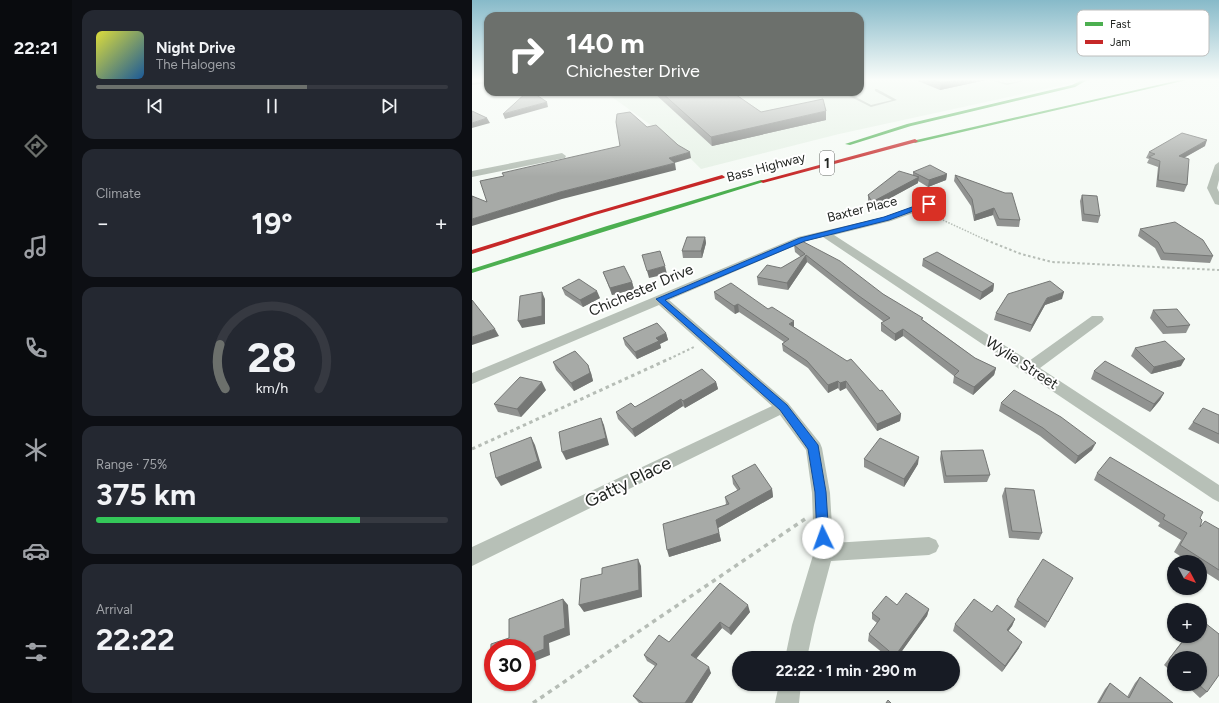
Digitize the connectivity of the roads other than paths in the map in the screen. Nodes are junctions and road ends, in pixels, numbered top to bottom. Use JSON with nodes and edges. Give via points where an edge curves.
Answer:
{"nodes":[{"id":1,"x":964,"y":112,"type":"edge"},
{"id":2,"x":998,"y":112,"type":"edge"},
{"id":3,"x":1047,"y":112,"type":"edge"},
{"id":4,"x":562,"y":156,"type":"dead end"},
{"id":5,"x":1219,"y":165,"type":"edge"},
{"id":6,"x":472,"y":174,"type":"edge"},
{"id":7,"x":731,"y":174,"type":"dead end"},
{"id":8,"x":1219,"y":202,"type":"edge"},
{"id":9,"x":929,"y":204,"type":"dead end"},
{"id":10,"x":824,"y":233,"type":"junction"},
{"id":11,"x":472,"y":252,"type":"edge"},
{"id":12,"x":472,"y":271,"type":"edge"},
{"id":13,"x":660,"y":299,"type":"junction"},
{"id":14,"x":1097,"y":319,"type":"dead end"},
{"id":15,"x":1030,"y":368,"type":"junction"},
{"id":16,"x":472,"y":379,"type":"edge"},
{"id":17,"x":783,"y":407,"type":"junction"},
{"id":18,"x":1219,"y":494,"type":"edge"},
{"id":19,"x":929,"y":546,"type":"dead end"},
{"id":20,"x":824,"y":552,"type":"junction"},
{"id":21,"x":472,"y":557,"type":"edge"},
{"id":22,"x":797,"y":651,"type":"edge"},
{"id":23,"x":789,"y":691,"type":"edge"},
{"id":24,"x":787,"y":703,"type":"edge"}],
"edges":[{"from":1,"to":2,"type":"highway","number":"1","via":[[909,125],[841,146]]},
{"from":3,"to":12,"type":"highway","name":"Bass Highway","number":"1","via":[[842,159],[728,191]]},
{"from":4,"to":6,"type":"street"},
{"from":5,"to":8,"type":"street","via":[[1212,188]]},
{"from":7,"to":11,"type":"highway","name":"Bass Highway"},
{"from":9,"to":10,"type":"street","name":"Baxter Place","via":[[887,219]]},
{"from":10,"to":13,"type":"street","name":"Chichester Drive","via":[[802,239]]},
{"from":10,"to":15,"type":"street","name":"Wylie Street"},
{"from":13,"to":16,"type":"street","name":"Chichester Drive"},
{"from":13,"to":17,"type":"street"},
{"from":14,"to":15,"type":"street"},
{"from":15,"to":18,"type":"street","name":"Wylie Street"},
{"from":17,"to":20,"type":"street","via":[[814,448],[822,508]]},
{"from":17,"to":21,"type":"street","name":"Gatty Place"},
{"from":19,"to":20,"type":"street"},
{"from":20,"to":22,"type":"street","via":[[802,625]]},
{"from":23,"to":24,"type":"street"}]}
